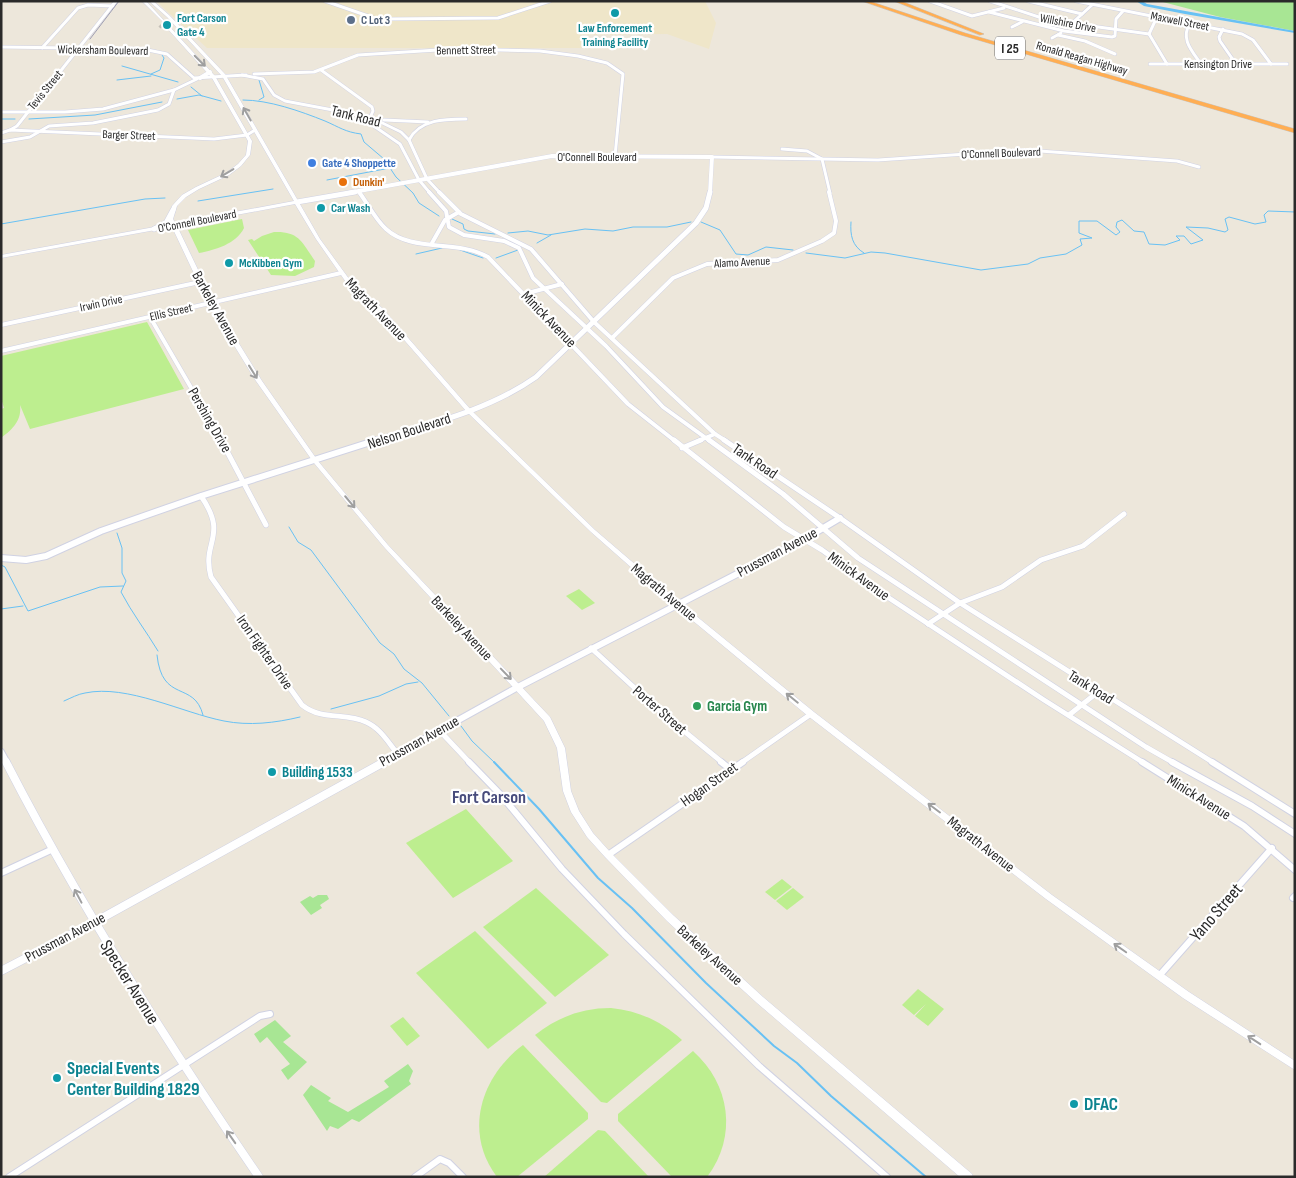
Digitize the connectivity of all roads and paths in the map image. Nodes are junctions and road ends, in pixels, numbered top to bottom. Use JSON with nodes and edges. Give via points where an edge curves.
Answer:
{"nodes":[{"id":1,"x":116,"y":1,"type":"edge"},
{"id":2,"x":144,"y":1,"type":"edge"},
{"id":3,"x":150,"y":1,"type":"edge"},
{"id":4,"x":325,"y":1,"type":"edge"},
{"id":5,"x":550,"y":1,"type":"edge"},
{"id":6,"x":859,"y":1,"type":"edge"},
{"id":7,"x":864,"y":1,"type":"edge"},
{"id":8,"x":876,"y":1,"type":"edge"},
{"id":9,"x":896,"y":1,"type":"edge"},
{"id":10,"x":930,"y":1,"type":"edge"},
{"id":11,"x":990,"y":1,"type":"edge"},
{"id":12,"x":1028,"y":1,"type":"edge"},
{"id":13,"x":1076,"y":1,"type":"edge"},
{"id":14,"x":1092,"y":4,"type":"junction"},
{"id":15,"x":113,"y":6,"type":"junction"},
{"id":16,"x":1004,"y":8,"type":"junction"},
{"id":17,"x":892,"y":11,"type":"junction"},
{"id":18,"x":1123,"y":11,"type":"junction"},
{"id":19,"x":989,"y":12,"type":"junction"},
{"id":20,"x":1082,"y":14,"type":"junction"},
{"id":21,"x":157,"y":17,"type":"junction"},
{"id":22,"x":1157,"y":17,"type":"junction"},
{"id":23,"x":1022,"y":21,"type":"junction"},
{"id":24,"x":1190,"y":23,"type":"junction"},
{"id":25,"x":1071,"y":24,"type":"junction"},
{"id":26,"x":165,"y":25,"type":"junction"},
{"id":27,"x":1012,"y":27,"type":"dead end"},
{"id":28,"x":1223,"y":29,"type":"junction"},
{"id":29,"x":1064,"y":31,"type":"junction"},
{"id":30,"x":1114,"y":31,"type":"junction"},
{"id":31,"x":1149,"y":34,"type":"junction"},
{"id":32,"x":1058,"y":35,"type":"junction"},
{"id":33,"x":994,"y":38,"type":"junction"},
{"id":34,"x":1052,"y":38,"type":"dead end"},
{"id":35,"x":1,"y":47,"type":"edge"},
{"id":36,"x":42,"y":48,"type":"junction"},
{"id":37,"x":79,"y":48,"type":"junction"},
{"id":38,"x":1115,"y":54,"type":"dead end"},
{"id":39,"x":1150,"y":64,"type":"dead end"},
{"id":40,"x":1166,"y":64,"type":"junction"},
{"id":41,"x":1201,"y":64,"type":"junction"},
{"id":42,"x":1236,"y":64,"type":"junction"},
{"id":43,"x":1271,"y":64,"type":"junction"},
{"id":44,"x":1287,"y":64,"type":"dead end"},
{"id":45,"x":321,"y":70,"type":"junction"},
{"id":46,"x":210,"y":72,"type":"junction"},
{"id":47,"x":264,"y":75,"type":"junction"},
{"id":48,"x":225,"y":76,"type":"junction"},
{"id":49,"x":214,"y":77,"type":"junction"},
{"id":50,"x":200,"y":78,"type":"junction"},
{"id":51,"x":174,"y":90,"type":"junction"},
{"id":52,"x":1,"y":112,"type":"edge"},
{"id":53,"x":27,"y":112,"type":"junction"},
{"id":54,"x":370,"y":117,"type":"junction"},
{"id":55,"x":376,"y":119,"type":"junction"},
{"id":56,"x":466,"y":119,"type":"dead end"},
{"id":57,"x":438,"y":121,"type":"junction"},
{"id":58,"x":1295,"y":126,"type":"edge"},
{"id":59,"x":10,"y":130,"type":"junction"},
{"id":60,"x":255,"y":130,"type":"junction"},
{"id":61,"x":1295,"y":131,"type":"edge"},
{"id":62,"x":39,"y":132,"type":"junction"},
{"id":63,"x":1,"y":133,"type":"edge"},
{"id":64,"x":247,"y":135,"type":"junction"},
{"id":65,"x":409,"y":140,"type":"junction"},
{"id":66,"x":1,"y":142,"type":"edge"},
{"id":67,"x":782,"y":149,"type":"dead end"},
{"id":68,"x":615,"y":156,"type":"junction"},
{"id":69,"x":712,"y":158,"type":"junction"},
{"id":70,"x":822,"y":159,"type":"junction"},
{"id":71,"x":1199,"y":167,"type":"dead end"},
{"id":72,"x":427,"y":179,"type":"junction"},
{"id":73,"x":419,"y":180,"type":"junction"},
{"id":74,"x":359,"y":191,"type":"junction"},
{"id":75,"x":297,"y":202,"type":"junction"},
{"id":76,"x":173,"y":210,"type":"junction"},
{"id":77,"x":459,"y":212,"type":"junction"},
{"id":78,"x":447,"y":218,"type":"junction"},
{"id":79,"x":173,"y":225,"type":"junction"},
{"id":80,"x":154,"y":229,"type":"junction"},
{"id":81,"x":432,"y":243,"type":"junction"},
{"id":82,"x":1,"y":257,"type":"edge"},
{"id":83,"x":341,"y":273,"type":"junction"},
{"id":84,"x":200,"y":282,"type":"junction"},
{"id":85,"x":562,"y":284,"type":"junction"},
{"id":86,"x":544,"y":289,"type":"junction"},
{"id":87,"x":524,"y":294,"type":"junction"},
{"id":88,"x":211,"y":303,"type":"junction"},
{"id":89,"x":150,"y":318,"type":"junction"},
{"id":90,"x":594,"y":322,"type":"junction"},
{"id":91,"x":1,"y":325,"type":"edge"},
{"id":92,"x":588,"y":328,"type":"junction"},
{"id":93,"x":612,"y":338,"type":"junction"},
{"id":94,"x":572,"y":343,"type":"junction"},
{"id":95,"x":1,"y":351,"type":"edge"},
{"id":96,"x":469,"y":411,"type":"junction"},
{"id":97,"x":715,"y":434,"type":"junction"},
{"id":98,"x":705,"y":438,"type":"junction"},
{"id":99,"x":682,"y":448,"type":"junction"},
{"id":100,"x":316,"y":462,"type":"junction"},
{"id":101,"x":245,"y":482,"type":"junction"},
{"id":102,"x":201,"y":496,"type":"junction"},
{"id":103,"x":1124,"y":514,"type":"dead end"},
{"id":104,"x":840,"y":518,"type":"junction"},
{"id":105,"x":266,"y":525,"type":"dead end"},
{"id":106,"x":824,"y":528,"type":"junction"},
{"id":107,"x":803,"y":540,"type":"junction"},
{"id":108,"x":1,"y":558,"type":"edge"},
{"id":109,"x":960,"y":603,"type":"junction"},
{"id":110,"x":677,"y":604,"type":"junction"},
{"id":111,"x":942,"y":614,"type":"junction"},
{"id":112,"x":928,"y":624,"type":"junction"},
{"id":113,"x":591,"y":648,"type":"junction"},
{"id":114,"x":518,"y":687,"type":"junction"},
{"id":115,"x":1098,"y":692,"type":"junction"},
{"id":116,"x":1081,"y":706,"type":"junction"},
{"id":117,"x":811,"y":714,"type":"junction"},
{"id":118,"x":1069,"y":715,"type":"junction"},
{"id":119,"x":439,"y":730,"type":"junction"},
{"id":120,"x":1,"y":752,"type":"edge"},
{"id":121,"x":397,"y":753,"type":"junction"},
{"id":122,"x":730,"y":769,"type":"junction"},
{"id":123,"x":1295,"y":814,"type":"edge"},
{"id":124,"x":1295,"y":834,"type":"edge"},
{"id":125,"x":1272,"y":848,"type":"junction"},
{"id":126,"x":53,"y":849,"type":"junction"},
{"id":127,"x":608,"y":855,"type":"junction"},
{"id":128,"x":1295,"y":870,"type":"edge"},
{"id":129,"x":1,"y":873,"type":"edge"},
{"id":130,"x":93,"y":923,"type":"junction"},
{"id":131,"x":1,"y":971,"type":"edge"},
{"id":132,"x":1160,"y":976,"type":"junction"},
{"id":133,"x":270,"y":1014,"type":"dead end"},
{"id":134,"x":1295,"y":1066,"type":"edge"},
{"id":135,"x":183,"y":1067,"type":"junction"},
{"id":136,"x":9,"y":1177,"type":"edge"},
{"id":137,"x":259,"y":1177,"type":"edge"},
{"id":138,"x":415,"y":1177,"type":"edge"},
{"id":139,"x":463,"y":1177,"type":"edge"},
{"id":140,"x":887,"y":1177,"type":"edge"},
{"id":141,"x":968,"y":1177,"type":"edge"}],
"edges":[{"from":1,"to":15,"type":"street","name":"Tevis Street"},
{"from":2,"to":21,"type":"main road"},
{"from":3,"to":48,"type":"main road","name":"Magrath Avenue"},
{"from":4,"to":5,"type":"street","via":[[385,20],[498,18]]},
{"from":6,"to":17,"type":"highway"},
{"from":7,"to":17,"type":"highway","name":"Ronald Reagan Highway","number":"I 25"},
{"from":8,"to":33,"type":"highway","name":"Ronald Reagan Highway","number":"I 25"},
{"from":9,"to":33,"type":"highway"},
{"from":10,"to":19,"type":"street","via":[[966,16]]},
{"from":11,"to":16,"type":"street","name":"Willshire Drive"},
{"from":12,"to":20,"type":"street"},
{"from":13,"to":14,"type":"street","name":"Maxwell Street"},
{"from":14,"to":18,"type":"street","name":"Maxwell Street"},
{"from":14,"to":20,"type":"street"},
{"from":15,"to":36,"type":"street","via":[[78,8]]},
{"from":15,"to":37,"type":"street","name":"Tevis Street"},
{"from":16,"to":19,"type":"street"},
{"from":16,"to":25,"type":"street","name":"Willshire Drive"},
{"from":17,"to":61,"type":"highway","name":"Ronald Reagan Highway","number":"I 25"},
{"from":18,"to":22,"type":"street","name":"Maxwell Street"},
{"from":18,"to":30,"type":"street","via":[[1116,19]]},
{"from":19,"to":23,"type":"street"},
{"from":20,"to":25,"type":"street"},
{"from":21,"to":26,"type":"main road"},
{"from":21,"to":26,"type":"main road"},
{"from":22,"to":24,"type":"street","name":"Maxwell Street"},
{"from":22,"to":31,"type":"street"},
{"from":23,"to":27,"type":"street"},
{"from":23,"to":29,"type":"street"},
{"from":24,"to":28,"type":"street","name":"Maxwell Street"},
{"from":24,"to":41,"type":"street","via":[[1184,36]]},
{"from":25,"to":29,"type":"street"},
{"from":25,"to":30,"type":"street","name":"Willshire Drive"},
{"from":26,"to":46,"type":"main road","one_way":true},
{"from":28,"to":42,"type":"street","via":[[1220,41]]},
{"from":28,"to":43,"type":"street","name":"Maxwell Street","via":[[1250,38]]},
{"from":29,"to":30,"type":"street","via":[[1112,38]]},
{"from":29,"to":32,"type":"street"},
{"from":30,"to":31,"type":"street","name":"Willshire Drive"},
{"from":31,"to":40,"type":"street"},
{"from":32,"to":34,"type":"street"},
{"from":32,"to":38,"type":"street","via":[[1085,41]]},
{"from":33,"to":58,"type":"highway","name":"Ronald Reagan Highway","number":"I 25"},
{"from":35,"to":36,"type":"street","name":"Wickersham Boulevard"},
{"from":36,"to":37,"type":"street","name":"Wickersham Boulevard"},
{"from":37,"to":50,"type":"street","name":"Wickersham Boulevard","via":[[133,48],[161,52],[170,56],[188,75]]},
{"from":37,"to":53,"type":"street","name":"Tevis Street"},
{"from":39,"to":40,"type":"street","name":"Kensington Drive"},
{"from":40,"to":41,"type":"street","name":"Kensington Drive"},
{"from":41,"to":42,"type":"street","name":"Kensington Drive"},
{"from":42,"to":43,"type":"street","name":"Kensington Drive"},
{"from":43,"to":44,"type":"street","name":"Kensington Drive"},
{"from":45,"to":47,"type":"street","name":"Bennett Street"},
{"from":45,"to":54,"type":"street","via":[[372,107]]},
{"from":45,"to":68,"type":"street","name":"Bennett Street","via":[[356,56],[439,51],[550,52],[610,65],[624,76]]},
{"from":46,"to":49,"type":"main road"},
{"from":46,"to":50,"type":"street"},
{"from":47,"to":48,"type":"street"},
{"from":47,"to":54,"type":"street","name":"Tank Road","via":[[274,95],[285,101]]},
{"from":48,"to":49,"type":"street"},
{"from":60,"to":48,"type":"main road","name":"Magrath Avenue","one_way":true},
{"from":49,"to":50,"type":"street"},
{"from":49,"to":64,"type":"main road"},
{"from":50,"to":51,"type":"street"},
{"from":51,"to":53,"type":"street","via":[[103,108]]},
{"from":51,"to":62,"type":"street","via":[[168,104],[158,110],[106,121],[49,126]]},
{"from":52,"to":53,"type":"street"},
{"from":53,"to":59,"type":"street","name":"Tevis Street"},
{"from":54,"to":55,"type":"street","name":"Tank Road"},
{"from":54,"to":73,"type":"street","via":[[369,123],[400,144]]},
{"from":55,"to":57,"type":"street"},
{"from":55,"to":65,"type":"street","name":"Tank Road","via":[[394,127]]},
{"from":56,"to":57,"type":"street"},
{"from":57,"to":65,"type":"street","via":[[418,128]]},
{"from":59,"to":62,"type":"street","name":"Barger Street"},
{"from":59,"to":63,"type":"street","name":"Barger Street"},
{"from":60,"to":64,"type":"street","name":"Barger Street"},
{"from":60,"to":75,"type":"main road","name":"Magrath Avenue"},
{"from":62,"to":64,"type":"street","name":"Barger Street","via":[[214,139]]},
{"from":62,"to":66,"type":"street","via":[[27,138]]},
{"from":64,"to":76,"type":"main road","one_way":true,"via":[[250,148],[243,161],[187,194]]},
{"from":65,"to":72,"type":"street","name":"Tank Road"},
{"from":67,"to":70,"type":"street","via":[[807,151]]},
{"from":68,"to":69,"type":"street","name":"O'Connell Boulevard"},
{"from":68,"to":72,"type":"street","name":"O'Connell Boulevard","via":[[547,157]]},
{"from":69,"to":70,"type":"street","name":"O'Connell Boulevard"},
{"from":69,"to":90,"type":"street","name":"Nelson Boulevard","via":[[712,191],[702,216]]},
{"from":70,"to":71,"type":"street","name":"O'Connell Boulevard","via":[[885,160],[1026,150],[1177,161]]},
{"from":70,"to":93,"type":"street","name":"Alamo Avenue","via":[[836,221],[832,235],[778,260],[714,264],[685,272],[673,278]]},
{"from":72,"to":73,"type":"street","name":"O'Connell Boulevard"},
{"from":72,"to":77,"type":"street","name":"Tank Road"},
{"from":73,"to":74,"type":"street","name":"O'Connell Boulevard"},
{"from":73,"to":78,"type":"street","via":[[446,211]]},
{"from":74,"to":75,"type":"street","name":"O'Connell Boulevard"},
{"from":74,"to":81,"type":"street","name":"Minick Avenue","via":[[392,234],[407,240]]},
{"from":75,"to":79,"type":"main road","name":"O'Connell Boulevard"},
{"from":75,"to":83,"type":"main road","name":"Magrath Avenue"},
{"from":76,"to":79,"type":"main road","name":"Barkeley Avenue"},
{"from":76,"to":80,"type":"street","via":[[166,222]]},
{"from":77,"to":78,"type":"street"},
{"from":77,"to":85,"type":"street","name":"Tank Road","via":[[527,246]]},
{"from":78,"to":81,"type":"street"},
{"from":78,"to":86,"type":"street","via":[[449,227],[464,236],[504,241],[519,248],[532,278]]},
{"from":79,"to":80,"type":"main road","name":"O'Connell Boulevard"},
{"from":79,"to":84,"type":"main road","name":"Barkeley Avenue"},
{"from":80,"to":82,"type":"main road","name":"O'Connell Boulevard"},
{"from":81,"to":87,"type":"street","name":"Minick Avenue","via":[[480,252]]},
{"from":83,"to":88,"type":"street","name":"Ellis Street"},
{"from":83,"to":96,"type":"main road","name":"Magrath Avenue","via":[[358,293],[380,310]]},
{"from":84,"to":88,"type":"main road","name":"Barkeley Avenue"},
{"from":84,"to":91,"type":"street","name":"Irwin Drive"},
{"from":85,"to":86,"type":"street"},
{"from":85,"to":90,"type":"street","name":"Tank Road"},
{"from":86,"to":87,"type":"street"},
{"from":86,"to":92,"type":"street"},
{"from":87,"to":94,"type":"street","name":"Minick Avenue"},
{"from":88,"to":89,"type":"street","name":"Ellis Street"},
{"from":88,"to":100,"type":"main road","name":"Barkeley Avenue","one_way":true,"via":[[259,381]]},
{"from":89,"to":95,"type":"street","name":"Ellis Street"},
{"from":89,"to":101,"type":"street","name":"Pershing Drive"},
{"from":90,"to":92,"type":"street","name":"Nelson Boulevard"},
{"from":90,"to":93,"type":"street","name":"Tank Road"},
{"from":92,"to":94,"type":"street","name":"Nelson Boulevard"},
{"from":92,"to":98,"type":"street","via":[[655,400]]},
{"from":93,"to":97,"type":"street","name":"Tank Road"},
{"from":94,"to":96,"type":"street","name":"Nelson Boulevard","via":[[522,388]]},
{"from":94,"to":99,"type":"street","name":"Minick Avenue","via":[[628,404]]},
{"from":96,"to":100,"type":"street","name":"Nelson Boulevard"},
{"from":96,"to":110,"type":"main road","name":"Magrath Avenue","via":[[593,531]]},
{"from":97,"to":98,"type":"street"},
{"from":97,"to":104,"type":"street","name":"Tank Road"},
{"from":98,"to":99,"type":"street"},
{"from":98,"to":106,"type":"street"},
{"from":99,"to":107,"type":"street","name":"Minick Avenue"},
{"from":100,"to":101,"type":"street","name":"Nelson Boulevard"},
{"from":100,"to":114,"type":"main road","name":"Barkeley Avenue","one_way":true,"via":[[386,546]]},
{"from":101,"to":102,"type":"street","name":"Nelson Boulevard"},
{"from":101,"to":105,"type":"street","name":"Pershing Drive"},
{"from":102,"to":108,"type":"street","name":"Nelson Boulevard","via":[[101,532],[46,556],[26,560]]},
{"from":102,"to":121,"type":"street","name":"Iron Fighter Drive","via":[[215,524],[208,562],[212,577],[302,705],[320,716],[366,722]]},
{"from":103,"to":109,"type":"street","via":[[1083,546],[1041,560],[1002,587]]},
{"from":104,"to":106,"type":"street","name":"Prussman Avenue"},
{"from":104,"to":109,"type":"street","name":"Tank Road"},
{"from":106,"to":107,"type":"street","name":"Prussman Avenue"},
{"from":106,"to":111,"type":"street","via":[[871,567]]},
{"from":107,"to":110,"type":"street","name":"Prussman Avenue"},
{"from":107,"to":112,"type":"street","name":"Minick Avenue"},
{"from":109,"to":111,"type":"street"},
{"from":109,"to":115,"type":"street","name":"Tank Road"},
{"from":110,"to":113,"type":"street","name":"Prussman Avenue"},
{"from":117,"to":110,"type":"main road","name":"Magrath Avenue","one_way":true},
{"from":111,"to":112,"type":"street"},
{"from":111,"to":116,"type":"street"},
{"from":112,"to":118,"type":"street","name":"Minick Avenue"},
{"from":113,"to":114,"type":"street","name":"Prussman Avenue"},
{"from":113,"to":122,"type":"street","name":"Porter Street"},
{"from":114,"to":119,"type":"street","name":"Prussman Avenue"},
{"from":114,"to":127,"type":"main road","name":"Barkeley Avenue","via":[[547,719],[560,748],[567,791],[575,812]]},
{"from":115,"to":116,"type":"street"},
{"from":115,"to":123,"type":"street","name":"Tank Road"},
{"from":116,"to":118,"type":"street"},
{"from":116,"to":124,"type":"street"},
{"from":117,"to":122,"type":"street","name":"Hogan Street"},
{"from":132,"to":117,"type":"main road","name":"Magrath Avenue","one_way":true,"via":[[1049,897]]},
{"from":118,"to":125,"type":"street","name":"Minick Avenue","via":[[1244,826]]},
{"from":119,"to":121,"type":"street","name":"Prussman Avenue"},
{"from":119,"to":140,"type":"street","via":[[501,794],[562,869],[624,934],[759,1066]]},
{"from":120,"to":126,"type":"street","name":"Specker Avenue"},
{"from":121,"to":130,"type":"street","name":"Prussman Avenue"},
{"from":122,"to":127,"type":"street","name":"Hogan Street"},
{"from":125,"to":128,"type":"street","name":"Minick Avenue"},
{"from":125,"to":132,"type":"street","name":"Yano Street"},
{"from":126,"to":129,"type":"street"},
{"from":130,"to":126,"type":"street","name":"Specker Avenue","one_way":true},
{"from":127,"to":141,"type":"main road","name":"Barkeley Avenue","via":[[732,975]]},
{"from":130,"to":131,"type":"street","name":"Prussman Avenue"},
{"from":130,"to":135,"type":"street","name":"Specker Avenue"},
{"from":134,"to":132,"type":"main road","name":"Magrath Avenue","one_way":true},
{"from":133,"to":135,"type":"street","via":[[260,1016]]},
{"from":135,"to":136,"type":"street"},
{"from":137,"to":135,"type":"street","name":"Specker Avenue","one_way":true},
{"from":138,"to":139,"type":"street","via":[[444,1158]]}]}
